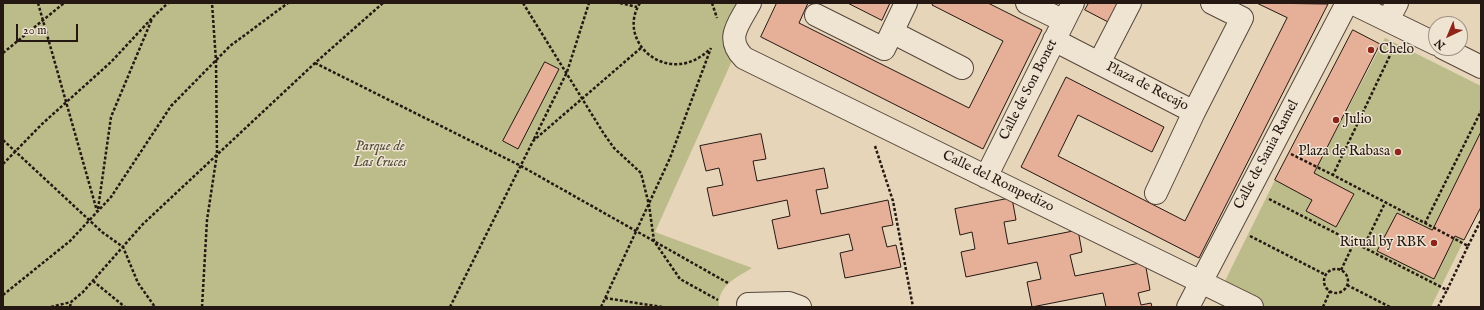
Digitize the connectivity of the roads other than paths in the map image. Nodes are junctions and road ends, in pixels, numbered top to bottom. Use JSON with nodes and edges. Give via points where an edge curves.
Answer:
{"nodes":[{"id":1,"x":750,"y":3,"type":"edge"},
{"id":2,"x":906,"y":3,"type":"edge"},
{"id":3,"x":1027,"y":3,"type":"edge"},
{"id":4,"x":1130,"y":3,"type":"edge"},
{"id":5,"x":1212,"y":3,"type":"edge"},
{"id":6,"x":1347,"y":3,"type":"edge"},
{"id":7,"x":1352,"y":3,"type":"edge"},
{"id":8,"x":1392,"y":12,"type":"edge"},
{"id":9,"x":816,"y":15,"type":"dead end"},
{"id":10,"x":1064,"y":21,"type":"edge"},
{"id":11,"x":892,"y":32,"type":"junction"},
{"id":12,"x":1428,"y":38,"type":"edge"},
{"id":13,"x":1459,"y":56,"type":"edge"},
{"id":14,"x":1099,"y":63,"type":"junction"},
{"id":15,"x":1481,"y":67,"type":"edge"},
{"id":16,"x":962,"y":68,"type":"dead end"},
{"id":17,"x":1194,"y":112,"type":"junction"},
{"id":18,"x":986,"y":177,"type":"junction"},
{"id":19,"x":1156,"y":193,"type":"dead end"},
{"id":20,"x":1201,"y":282,"type":"junction"},
{"id":21,"x":748,"y":304,"type":"dead end"},
{"id":22,"x":800,"y":307,"type":"edge"},
{"id":23,"x":1188,"y":307,"type":"edge"},
{"id":24,"x":1252,"y":307,"type":"edge"}],
"edges":[{"from":1,"to":18,"type":"street","name":"Calle del Rompedizo","via":[[733,37],[736,50],[744,58]]},
{"from":2,"to":11,"type":"street"},
{"from":3,"to":10,"type":"street","name":"Plaza de Recajo"},
{"from":4,"to":14,"type":"street","name":"Plaza de Recajo"},
{"from":5,"to":17,"type":"street","name":"Plaza de Recajo","via":[[1242,18]]},
{"from":6,"to":20,"type":"street","name":"Calle de Sania Ramel"},
{"from":7,"to":8,"type":"street"},
{"from":8,"to":12,"type":"street"},
{"from":9,"to":11,"type":"street","via":[[884,49]]},
{"from":10,"to":14,"type":"street","name":"Plaza de Recajo"},
{"from":10,"to":18,"type":"street","name":"Calle de Son Bonet"},
{"from":11,"to":16,"type":"street"},
{"from":13,"to":15,"type":"street"},
{"from":14,"to":17,"type":"street","name":"Plaza de Recajo"},
{"from":17,"to":19,"type":"street","name":"Plaza de Recajo"},
{"from":18,"to":20,"type":"street","name":"Calle del Rompedizo"},
{"from":20,"to":23,"type":"street","name":"Calle de Sania Ramel"},
{"from":20,"to":24,"type":"street","name":"Calle del Rompedizo"},
{"from":21,"to":22,"type":"street","via":[[789,303]]}]}
